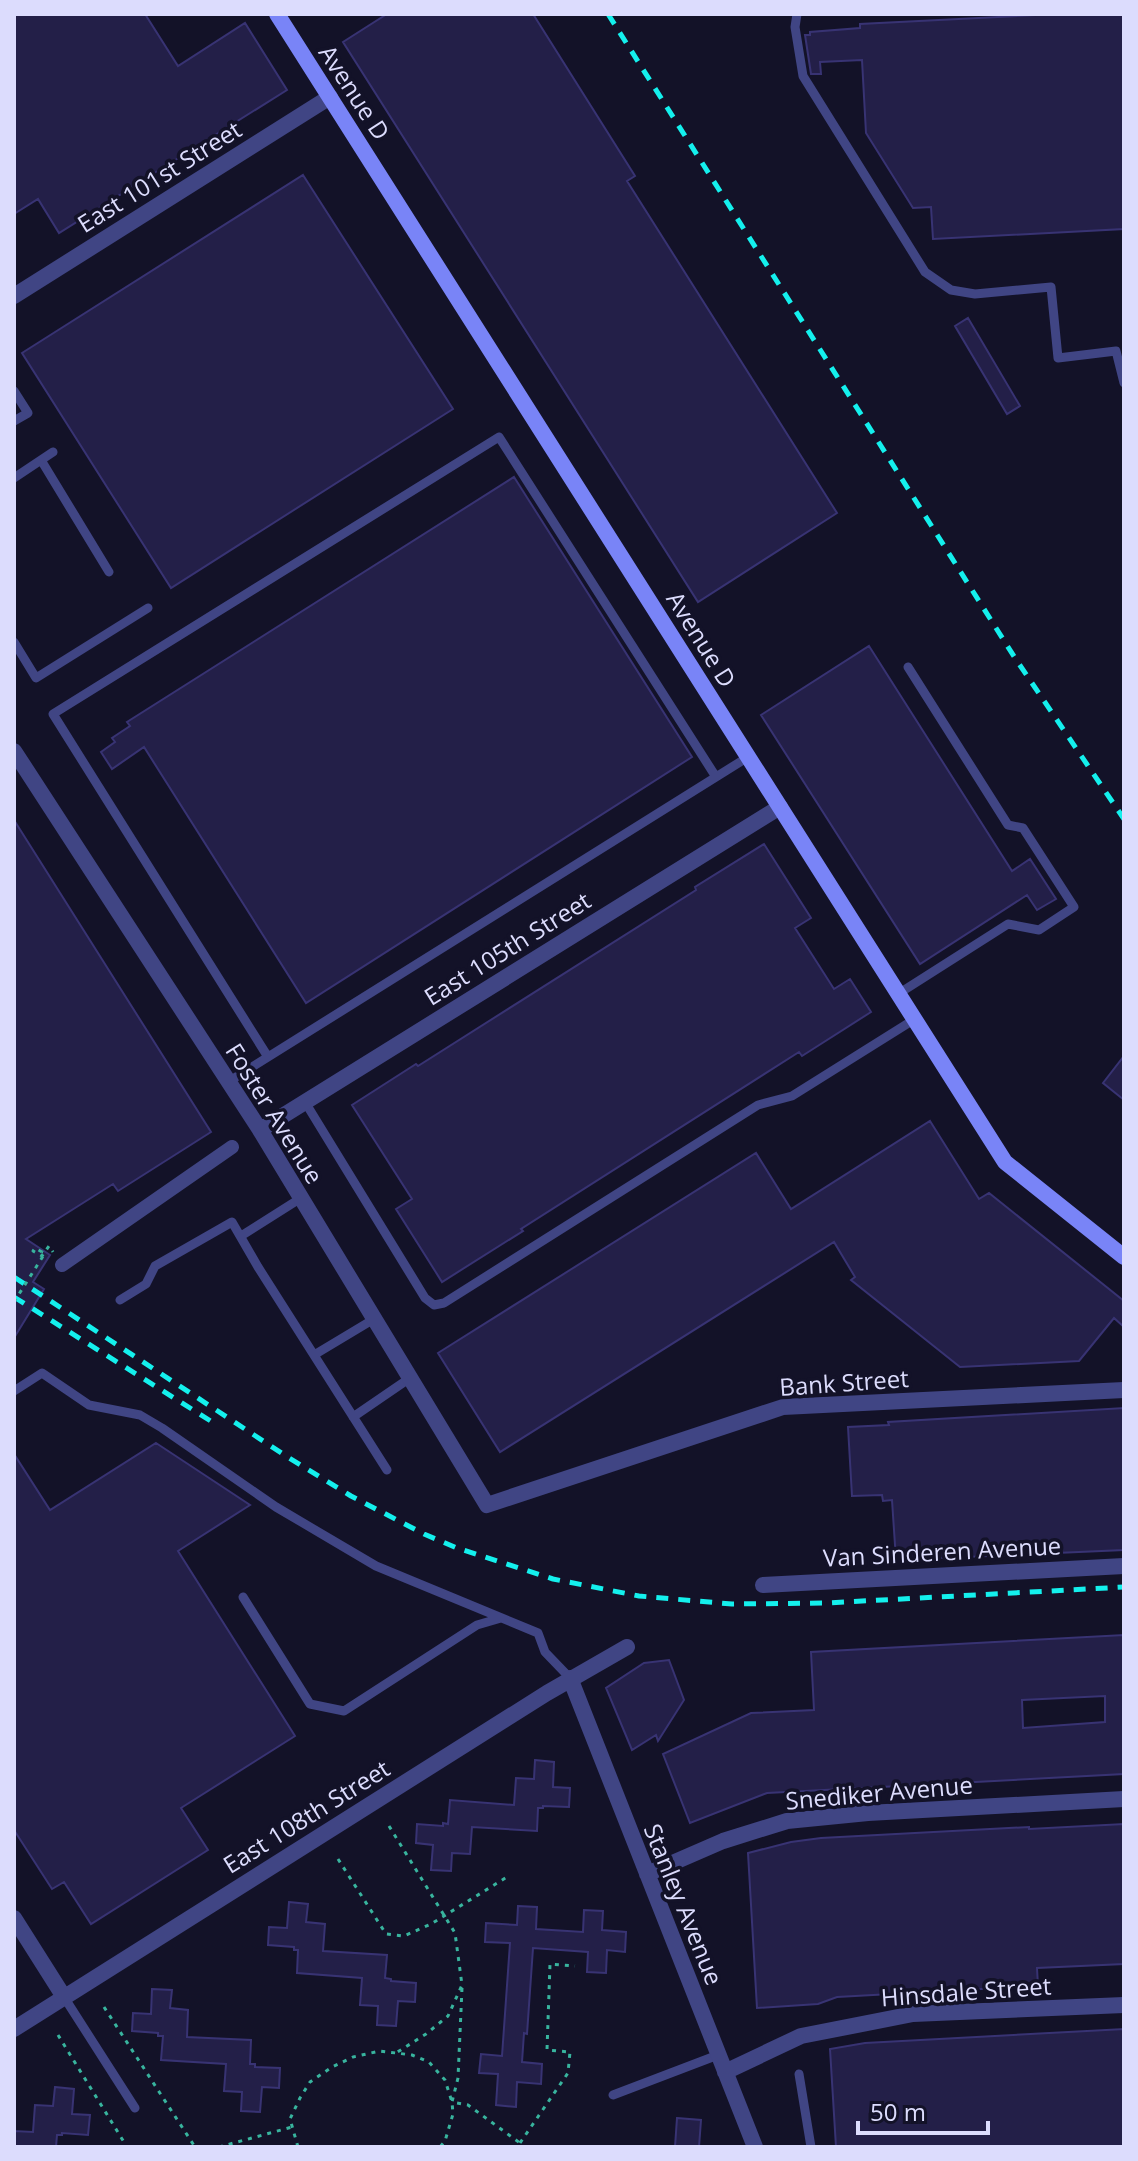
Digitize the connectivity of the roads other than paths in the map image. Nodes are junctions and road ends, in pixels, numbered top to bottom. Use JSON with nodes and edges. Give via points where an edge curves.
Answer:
{"nodes":[{"id":1,"x":277,"y":14,"type":"edge"},
{"id":2,"x":797,"y":14,"type":"edge"},
{"id":3,"x":330,"y":97,"type":"junction"},
{"id":4,"x":14,"y":296,"type":"edge"},
{"id":5,"x":1124,"y":383,"type":"edge"},
{"id":6,"x":14,"y":391,"type":"edge"},
{"id":7,"x":14,"y":421,"type":"edge"},
{"id":8,"x":53,"y":452,"type":"dead end"},
{"id":9,"x":41,"y":460,"type":"junction"},
{"id":10,"x":14,"y":478,"type":"edge"},
{"id":11,"x":109,"y":572,"type":"dead end"},
{"id":12,"x":148,"y":608,"type":"dead end"},
{"id":13,"x":14,"y":642,"type":"edge"},
{"id":14,"x":908,"y":667,"type":"dead end"},
{"id":15,"x":14,"y":751,"type":"edge"},
{"id":16,"x":748,"y":757,"type":"junction"},
{"id":17,"x":716,"y":777,"type":"junction"},
{"id":18,"x":780,"y":807,"type":"junction"},
{"id":19,"x":898,"y":994,"type":"junction"},
{"id":20,"x":915,"y":1019,"type":"junction"},
{"id":21,"x":268,"y":1057,"type":"junction"},
{"id":22,"x":228,"y":1082,"type":"junction"},
{"id":23,"x":305,"y":1102,"type":"junction"},
{"id":24,"x":260,"y":1130,"type":"junction"},
{"id":25,"x":232,"y":1147,"type":"dead end"},
{"id":26,"x":301,"y":1198,"type":"junction"},
{"id":27,"x":241,"y":1236,"type":"junction"},
{"id":28,"x":1124,"y":1257,"type":"edge"},
{"id":29,"x":62,"y":1265,"type":"dead end"},
{"id":30,"x":120,"y":1300,"type":"dead end"},
{"id":31,"x":374,"y":1319,"type":"junction"},
{"id":32,"x":314,"y":1355,"type":"junction"},
{"id":33,"x":410,"y":1378,"type":"junction"},
{"id":34,"x":1124,"y":1390,"type":"edge"},
{"id":35,"x":14,"y":1391,"type":"edge"},
{"id":36,"x":353,"y":1417,"type":"junction"},
{"id":37,"x":387,"y":1470,"type":"dead end"},
{"id":38,"x":487,"y":1505,"type":"joint"},
{"id":39,"x":1124,"y":1566,"type":"edge"},
{"id":40,"x":763,"y":1585,"type":"dead end"},
{"id":41,"x":243,"y":1597,"type":"dead end"},
{"id":42,"x":501,"y":1618,"type":"junction"},
{"id":43,"x":627,"y":1647,"type":"dead end"},
{"id":44,"x":570,"y":1678,"type":"junction"},
{"id":45,"x":1124,"y":1799,"type":"edge"},
{"id":46,"x":647,"y":1874,"type":"junction"},
{"id":47,"x":14,"y":1918,"type":"edge"},
{"id":48,"x":64,"y":1997,"type":"junction"},
{"id":49,"x":1124,"y":2005,"type":"edge"},
{"id":50,"x":14,"y":2029,"type":"edge"},
{"id":51,"x":718,"y":2055,"type":"junction"},
{"id":52,"x":725,"y":2072,"type":"junction"},
{"id":53,"x":799,"y":2074,"type":"dead end"},
{"id":54,"x":613,"y":2095,"type":"dead end"},
{"id":55,"x":135,"y":2108,"type":"dead end"},
{"id":56,"x":755,"y":2147,"type":"edge"},
{"id":57,"x":811,"y":2147,"type":"edge"}],
"edges":[{"from":1,"to":3,"type":"main road","name":"Avenue D"},
{"from":2,"to":5,"type":"lane","via":[[803,76],[925,272],[951,290],[975,294],[1051,287],[1058,358],[1116,351]]},
{"from":3,"to":4,"type":"street","name":"East 101st Street"},
{"from":3,"to":16,"type":"main road","name":"Avenue D"},
{"from":6,"to":7,"type":"lane","via":[[28,413]]},
{"from":8,"to":9,"type":"lane"},
{"from":9,"to":10,"type":"lane"},
{"from":9,"to":11,"type":"lane"},
{"from":12,"to":13,"type":"lane","via":[[36,678]]},
{"from":14,"to":19,"type":"lane","via":[[1008,825],[1023,828],[1074,907],[1039,930],[1008,924]]},
{"from":15,"to":22,"type":"street","name":"Foster Avenue"},
{"from":16,"to":17,"type":"lane"},
{"from":16,"to":18,"type":"main road","name":"Avenue D"},
{"from":17,"to":21,"type":"lane"},
{"from":17,"to":21,"type":"lane","via":[[499,437],[53,714]]},
{"from":18,"to":19,"type":"main road","name":"Avenue D"},
{"from":18,"to":23,"type":"street","name":"East 105th Street"},
{"from":19,"to":20,"type":"main road","name":"Avenue D"},
{"from":20,"to":23,"type":"lane","via":[[792,1096],[758,1105],[434,1305]]},
{"from":20,"to":28,"type":"main road","name":"Avenue D","via":[[1005,1162]]},
{"from":21,"to":22,"type":"lane"},
{"from":22,"to":24,"type":"street","name":"Foster Avenue"},
{"from":23,"to":24,"type":"street","name":"East 105th Street"},
{"from":24,"to":26,"type":"street","name":"Foster Avenue"},
{"from":25,"to":29,"type":"street"},
{"from":26,"to":27,"type":"lane"},
{"from":26,"to":31,"type":"street","name":"Foster Avenue"},
{"from":27,"to":30,"type":"lane","via":[[232,1222],[155,1266],[146,1284]]},
{"from":27,"to":32,"type":"lane"},
{"from":31,"to":32,"type":"lane"},
{"from":31,"to":33,"type":"street","name":"Foster Avenue"},
{"from":32,"to":36,"type":"lane"},
{"from":33,"to":36,"type":"lane"},
{"from":33,"to":38,"type":"street","name":"Foster Avenue"},
{"from":34,"to":38,"type":"street","name":"Bank Street","via":[[783,1407]]},
{"from":35,"to":42,"type":"lane","via":[[42,1373],[89,1405],[140,1415],[276,1507],[376,1566]]},
{"from":36,"to":37,"type":"lane"},
{"from":39,"to":40,"type":"street","name":"Van Sinderen Avenue"},
{"from":41,"to":42,"type":"lane","via":[[310,1704],[344,1711],[477,1625]]},
{"from":42,"to":44,"type":"lane","via":[[538,1633],[545,1652]]},
{"from":43,"to":44,"type":"street","name":"East 108th Street"},
{"from":44,"to":46,"type":"street","name":"Stanley Avenue"},
{"from":44,"to":48,"type":"street","name":"East 108th Street"},
{"from":45,"to":46,"type":"street","name":"Snediker Avenue","via":[[787,1821]]},
{"from":46,"to":51,"type":"street","name":"Stanley Avenue"},
{"from":47,"to":48,"type":"street"},
{"from":48,"to":50,"type":"street","name":"East 108th Street"},
{"from":48,"to":55,"type":"lane"},
{"from":49,"to":52,"type":"street","name":"Hinsdale Street","via":[[913,2014],[801,2036]]},
{"from":51,"to":52,"type":"street","name":"Stanley Avenue"},
{"from":51,"to":54,"type":"lane"},
{"from":52,"to":56,"type":"street","name":"Stanley Avenue"},
{"from":53,"to":57,"type":"lane"}]}
